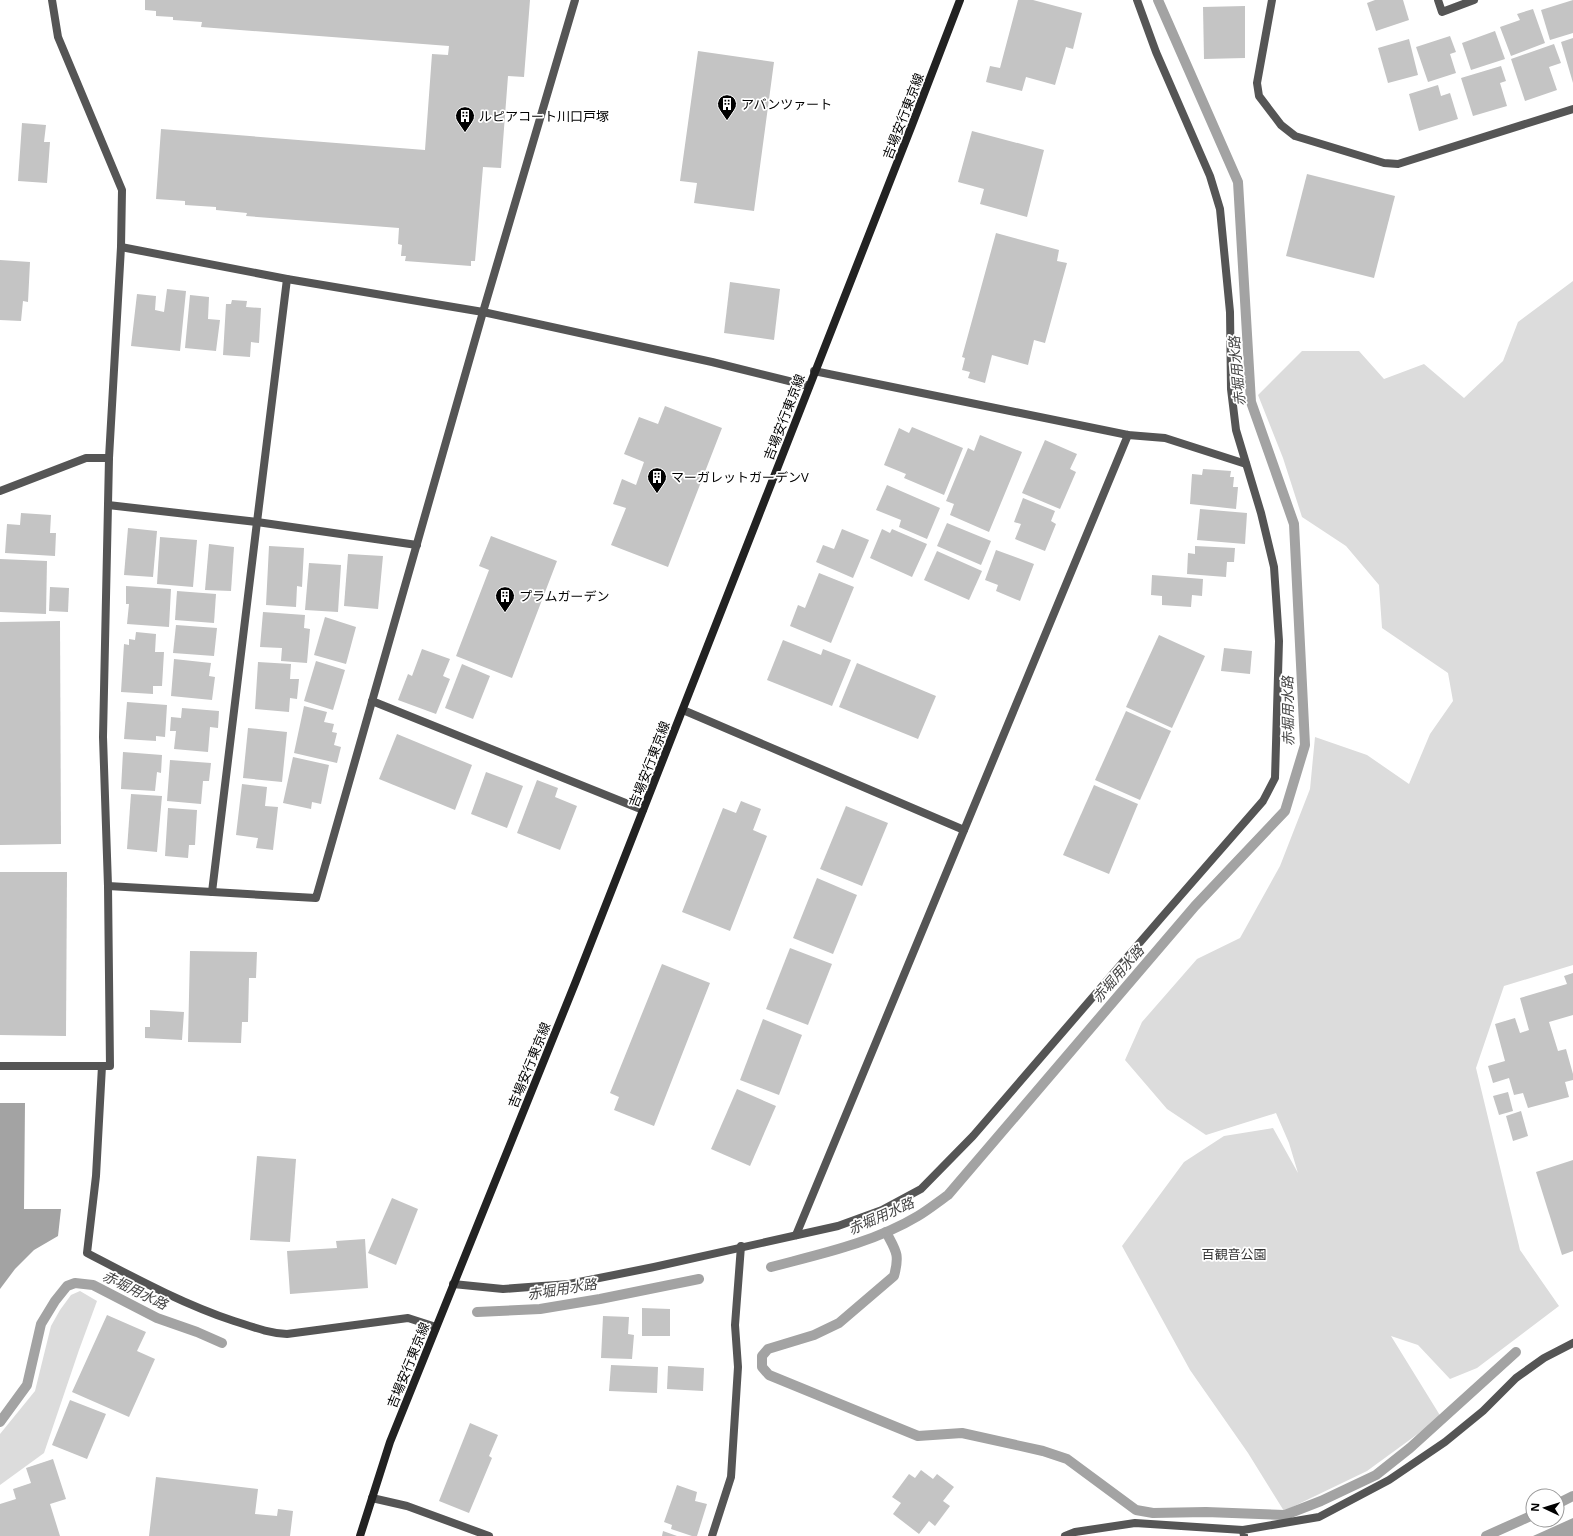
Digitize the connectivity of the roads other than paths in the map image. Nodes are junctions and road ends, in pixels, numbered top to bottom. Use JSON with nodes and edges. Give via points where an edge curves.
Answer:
{"nodes":[{"id":1,"x":52,"y":0,"type":"edge"},
{"id":2,"x":575,"y":0,"type":"edge"},
{"id":3,"x":960,"y":0,"type":"edge"},
{"id":4,"x":1137,"y":0,"type":"edge"},
{"id":5,"x":1272,"y":0,"type":"edge"},
{"id":6,"x":1438,"y":0,"type":"edge"},
{"id":7,"x":1474,"y":0,"type":"edge"},
{"id":8,"x":1573,"y":109,"type":"edge"},
{"id":9,"x":121,"y":247,"type":"junction"},
{"id":10,"x":287,"y":279,"type":"junction"},
{"id":11,"x":483,"y":312,"type":"junction"},
{"id":12,"x":814,"y":372,"type":"junction"},
{"id":13,"x":809,"y":386,"type":"junction"},
{"id":14,"x":1128,"y":435,"type":"junction"},
{"id":15,"x":109,"y":458,"type":"junction"},
{"id":16,"x":1246,"y":464,"type":"junction"},
{"id":17,"x":0,"y":491,"type":"edge"},
{"id":18,"x":108,"y":505,"type":"junction"},
{"id":19,"x":257,"y":522,"type":"junction"},
{"id":20,"x":417,"y":545,"type":"junction"},
{"id":21,"x":372,"y":701,"type":"junction"},
{"id":22,"x":683,"y":710,"type":"junction"},
{"id":23,"x":643,"y":810,"type":"junction"},
{"id":24,"x":964,"y":830,"type":"junction"},
{"id":25,"x":108,"y":886,"type":"junction"},
{"id":26,"x":212,"y":892,"type":"junction"},
{"id":27,"x":0,"y":1066,"type":"edge"},
{"id":28,"x":102,"y":1066,"type":"junction"},
{"id":29,"x":796,"y":1234,"type":"junction"},
{"id":30,"x":741,"y":1246,"type":"junction"},
{"id":31,"x":453,"y":1284,"type":"junction"},
{"id":32,"x":436,"y":1327,"type":"junction"},
{"id":33,"x":1573,"y":1343,"type":"edge"},
{"id":34,"x":372,"y":1498,"type":"junction"},
{"id":35,"x":1243,"y":1533,"type":"edge"},
{"id":36,"x":360,"y":1536,"type":"edge"},
{"id":37,"x":489,"y":1536,"type":"edge"},
{"id":38,"x":712,"y":1536,"type":"edge"},
{"id":39,"x":1065,"y":1536,"type":"edge"}],
"edges":[{"from":1,"to":9,"type":"street","via":[[58,37],[122,190]]},
{"from":2,"to":11,"type":"street"},
{"from":3,"to":12,"type":"main road","name":"吉場安行東京線"},
{"from":4,"to":16,"type":"street","via":[[1156,52],[1210,176],[1220,209],[1230,312],[1236,430]]},
{"from":5,"to":8,"type":"street","via":[[1257,83],[1259,96],[1281,125],[1295,136],[1384,163],[1398,164]]},
{"from":6,"to":7,"type":"street","via":[[1442,12]]},
{"from":9,"to":10,"type":"street"},
{"from":9,"to":15,"type":"street"},
{"from":10,"to":11,"type":"street"},
{"from":10,"to":19,"type":"street"},
{"from":11,"to":13,"type":"street"},
{"from":11,"to":20,"type":"street"},
{"from":12,"to":13,"type":"main road","name":"吉場安行東京線"},
{"from":12,"to":14,"type":"street"},
{"from":13,"to":22,"type":"main road","name":"吉場安行東京線"},
{"from":14,"to":16,"type":"street","via":[[1165,438]]},
{"from":14,"to":24,"type":"street"},
{"from":15,"to":17,"type":"street","via":[[86,458]]},
{"from":15,"to":18,"type":"street"},
{"from":16,"to":29,"type":"street","via":[[1262,513],[1274,567],[1279,641],[1275,778],[1263,801],[973,1136],[921,1190],[882,1210],[838,1226]]},
{"from":18,"to":19,"type":"street"},
{"from":18,"to":25,"type":"street","via":[[103,737]]},
{"from":19,"to":20,"type":"street"},
{"from":19,"to":26,"type":"street"},
{"from":20,"to":21,"type":"street"},
{"from":21,"to":23,"type":"street"},
{"from":21,"to":26,"type":"street","via":[[316,898]]},
{"from":22,"to":23,"type":"main road","name":"吉場安行東京線"},
{"from":22,"to":24,"type":"street"},
{"from":23,"to":31,"type":"main road","name":"吉場安行東京線"},
{"from":24,"to":29,"type":"street"},
{"from":25,"to":26,"type":"street"},
{"from":25,"to":28,"type":"street","via":[[110,1066]]},
{"from":27,"to":28,"type":"street"},
{"from":28,"to":32,"type":"street","via":[[96,1176],[87,1253],[211,1314],[271,1334],[408,1318]]},
{"from":29,"to":30,"type":"street"},
{"from":30,"to":31,"type":"street","via":[[569,1284],[503,1289]]},
{"from":30,"to":38,"type":"street","via":[[735,1325],[738,1367],[731,1477]]},
{"from":31,"to":32,"type":"main road","name":"吉場安行東京線"},
{"from":32,"to":34,"type":"main road","name":"吉場安行東京線","via":[[390,1442]]},
{"from":33,"to":35,"type":"street","via":[[1544,1358],[1516,1378],[1483,1411],[1445,1442],[1389,1480],[1319,1517]]},
{"from":34,"to":36,"type":"main road","name":"吉場安行東京線"},
{"from":34,"to":37,"type":"street","via":[[407,1506]]},
{"from":35,"to":39,"type":"street","via":[[1135,1523],[1075,1532]]}]}
